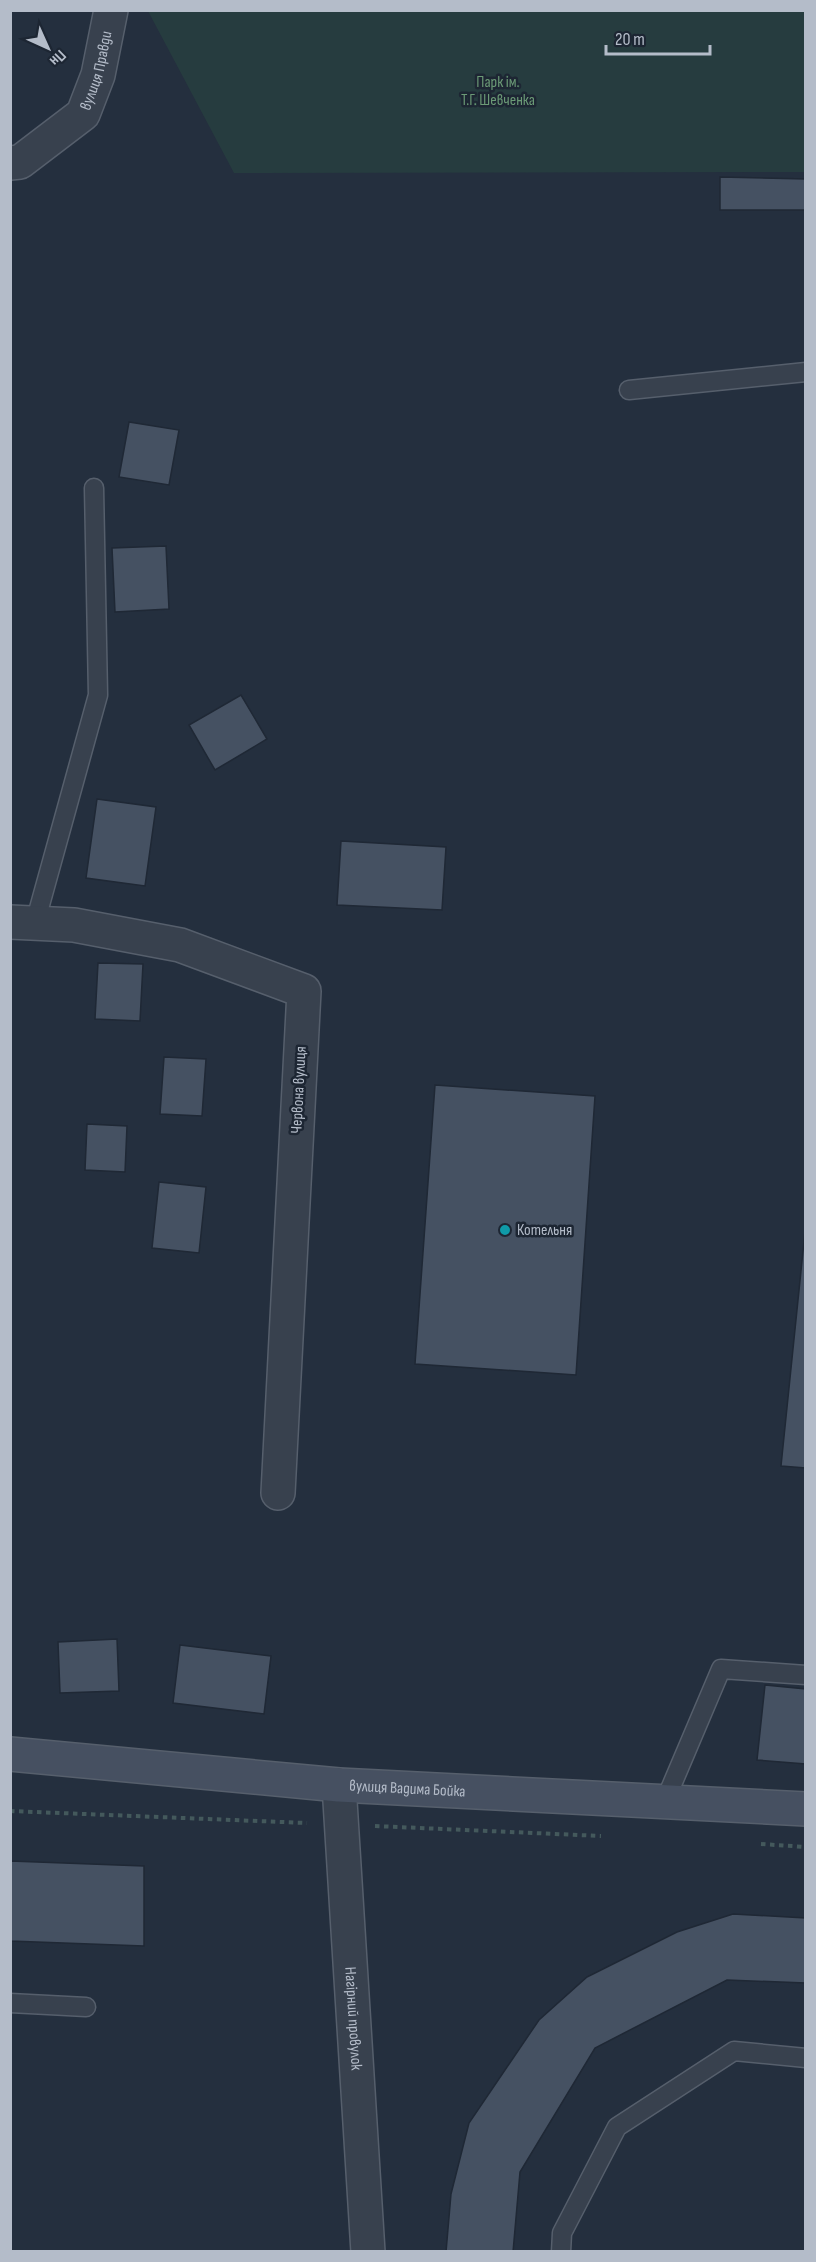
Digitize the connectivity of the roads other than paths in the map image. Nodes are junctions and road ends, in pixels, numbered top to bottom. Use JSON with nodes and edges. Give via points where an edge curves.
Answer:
{"nodes":[{"id":1,"x":111,"y":10,"type":"edge"},
{"id":2,"x":10,"y":163,"type":"edge"},
{"id":3,"x":806,"y":372,"type":"edge"},
{"id":4,"x":629,"y":390,"type":"dead end"},
{"id":5,"x":94,"y":488,"type":"dead end"},
{"id":6,"x":23,"y":922,"type":"edge"},
{"id":7,"x":278,"y":1493,"type":"dead end"},
{"id":8,"x":806,"y":1675,"type":"edge"},
{"id":9,"x":10,"y":1754,"type":"edge"},
{"id":10,"x":339,"y":1785,"type":"junction"},
{"id":11,"x":665,"y":1801,"type":"junction"},
{"id":12,"x":806,"y":1809,"type":"edge"},
{"id":13,"x":10,"y":2003,"type":"edge"},
{"id":14,"x":86,"y":2007,"type":"dead end"},
{"id":15,"x":806,"y":2058,"type":"edge"},
{"id":16,"x":368,"y":2252,"type":"edge"},
{"id":17,"x":561,"y":2252,"type":"edge"}],
"edges":[{"from":1,"to":2,"type":"street","name":"вулиця Правди","via":[[98,75],[83,114],[20,162]]},
{"from":3,"to":4,"type":"lane"},
{"from":5,"to":6,"type":"lane","via":[[98,695]]},
{"from":6,"to":7,"type":"street","name":"Червона вулиця","via":[[74,925],[180,945],[304,991]]},
{"from":8,"to":11,"type":"lane","via":[[721,1669]]},
{"from":9,"to":10,"type":"street","name":"вулиця Вадима Бойка"},
{"from":10,"to":11,"type":"street","name":"вулиця Вадима Бойка"},
{"from":10,"to":16,"type":"street","name":"Нагірний провулок"},
{"from":11,"to":12,"type":"street","name":"вулиця Вадима Бойка"},
{"from":13,"to":14,"type":"lane"},
{"from":15,"to":17,"type":"lane","via":[[734,2051],[617,2127],[562,2233]]}]}
